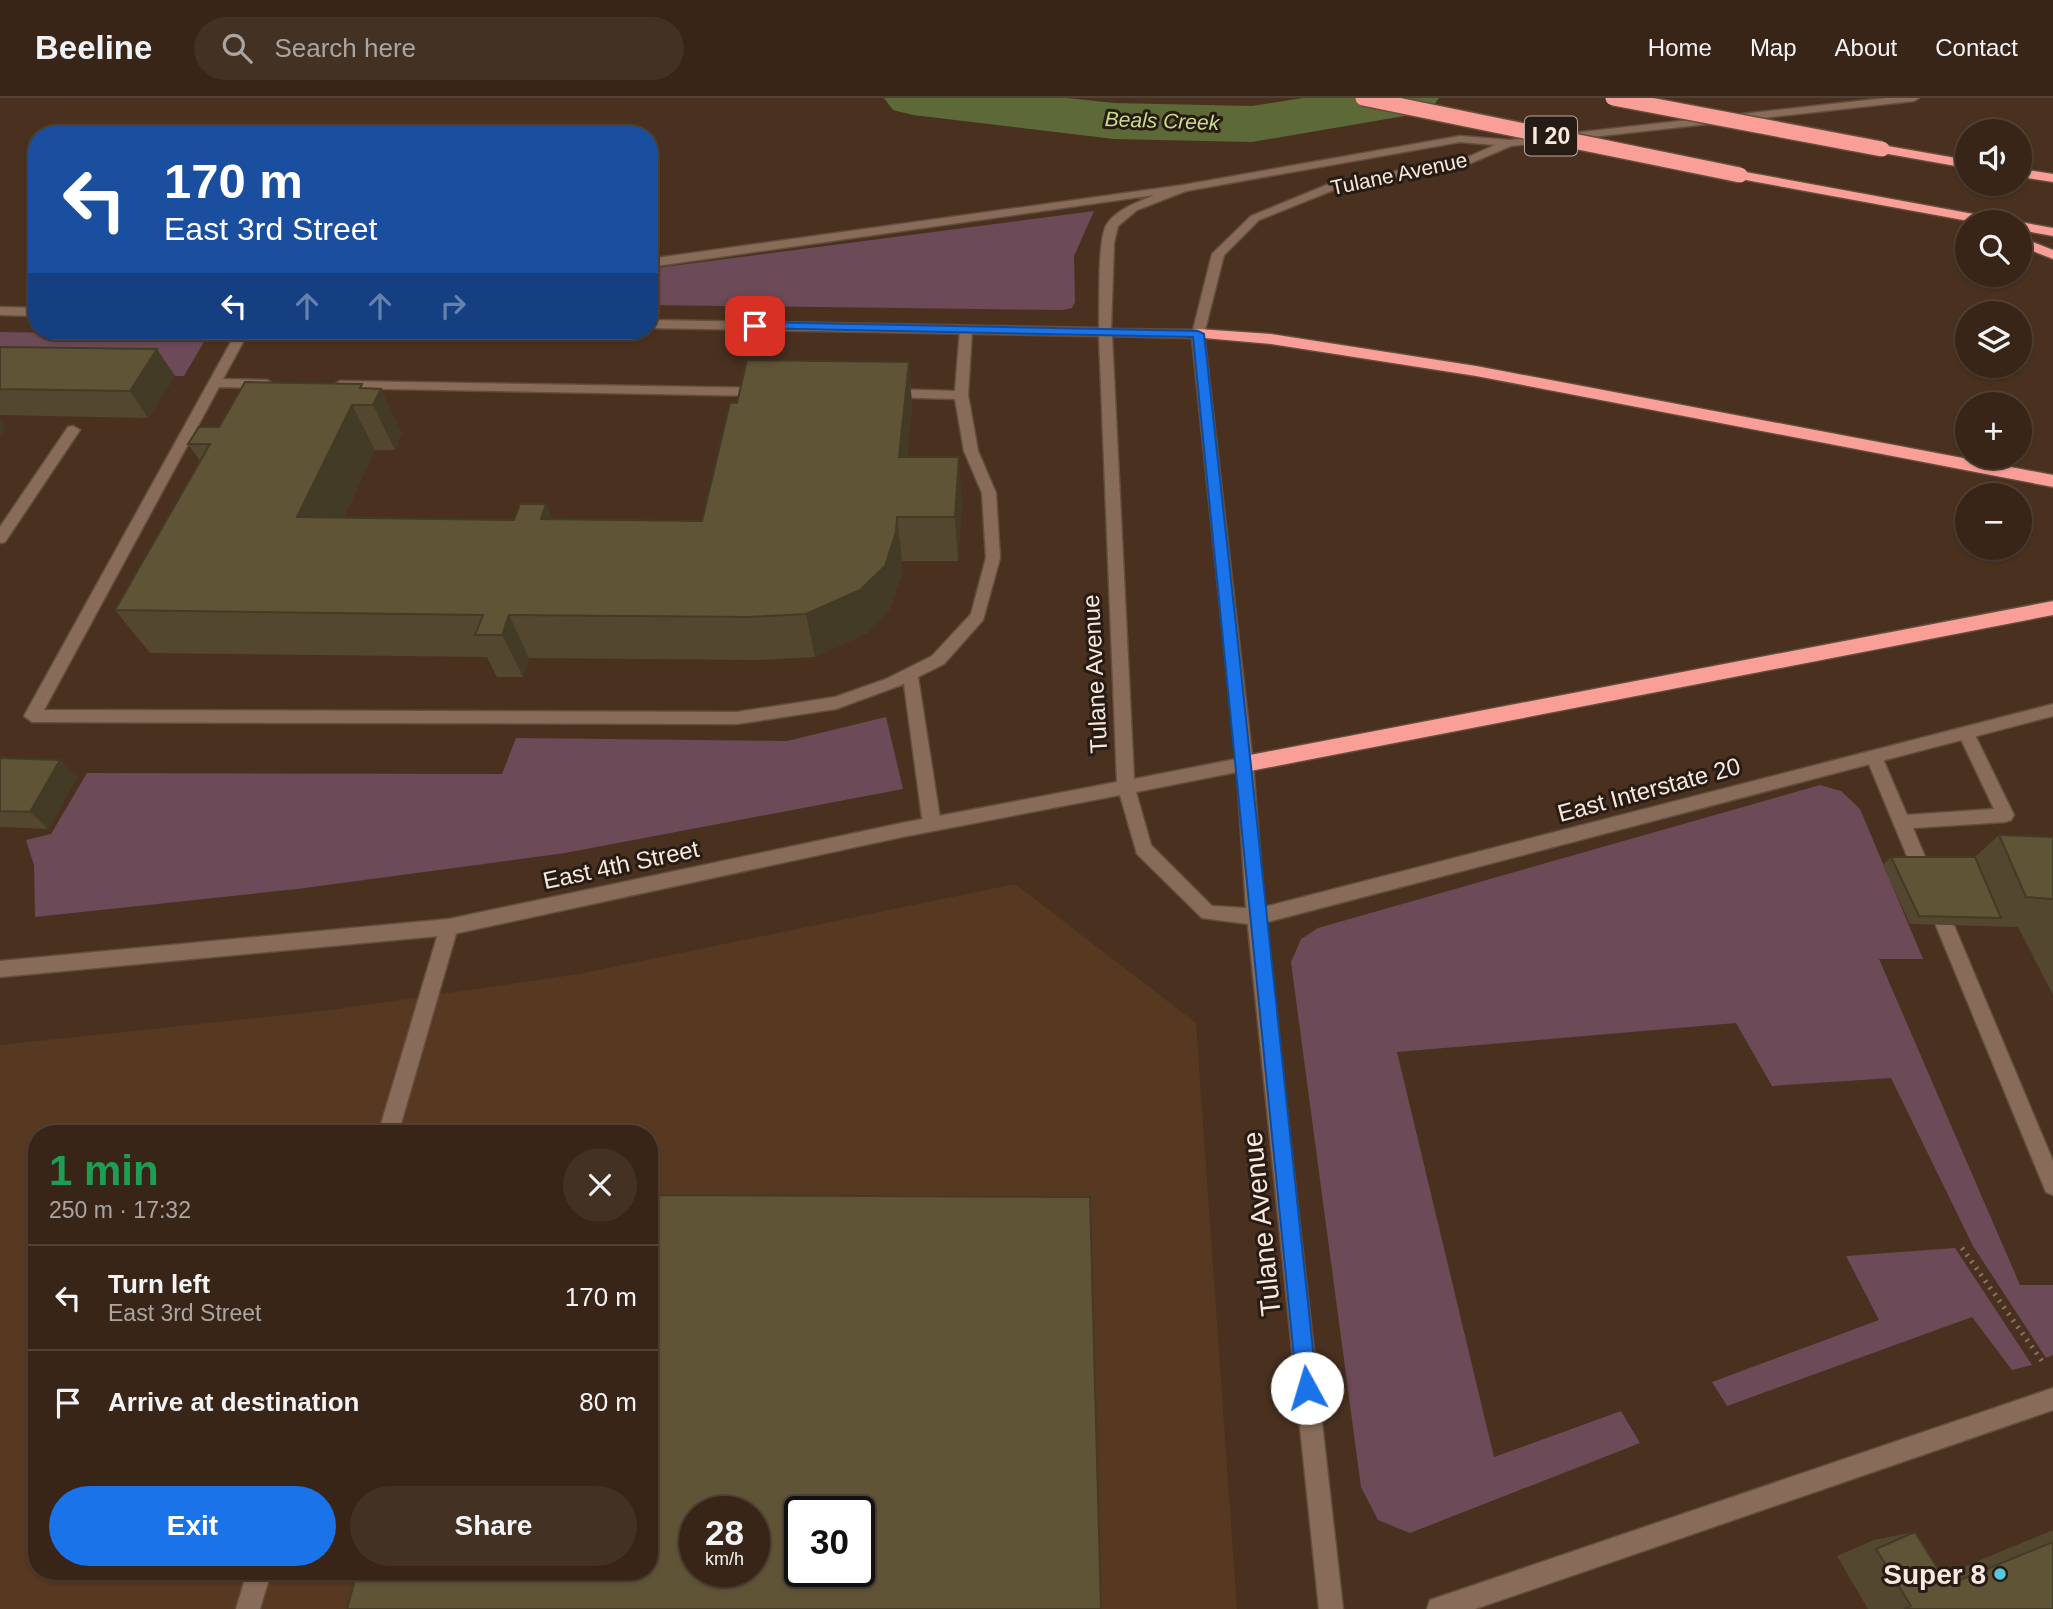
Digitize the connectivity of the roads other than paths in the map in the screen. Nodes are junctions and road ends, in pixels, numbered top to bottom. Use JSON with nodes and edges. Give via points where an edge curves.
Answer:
{"nodes":[{"id":1,"x":1363,"y":98,"type":"edge"},
{"id":2,"x":1613,"y":98,"type":"edge"},
{"id":3,"x":1914,"y":98,"type":"edge"},
{"id":4,"x":1510,"y":143,"type":"junction"},
{"id":5,"x":1955,"y":161,"type":"edge"},
{"id":6,"x":2032,"y":175,"type":"edge"},
{"id":7,"x":2053,"y":178,"type":"edge"},
{"id":8,"x":1183,"y":188,"type":"junction"},
{"id":9,"x":1955,"y":217,"type":"edge"},
{"id":10,"x":2032,"y":228,"type":"edge"},
{"id":11,"x":2053,"y":232,"type":"edge"},
{"id":12,"x":2032,"y":246,"type":"edge"},
{"id":13,"x":2053,"y":255,"type":"edge"},
{"id":14,"x":658,"y":262,"type":"edge"},
{"id":15,"x":0,"y":311,"type":"edge"},
{"id":16,"x":28,"y":312,"type":"edge"},
{"id":17,"x":658,"y":324,"type":"edge"},
{"id":18,"x":966,"y":330,"type":"junction"},
{"id":19,"x":1105,"y":332,"type":"junction"},
{"id":20,"x":1198,"y":334,"type":"junction"},
{"id":21,"x":238,"y":340,"type":"edge"},
{"id":22,"x":214,"y":383,"type":"junction"},
{"id":23,"x":283,"y":384,"type":"edge"},
{"id":24,"x":325,"y":385,"type":"edge"},
{"id":25,"x":781,"y":392,"type":"edge"},
{"id":26,"x":878,"y":393,"type":"edge"},
{"id":27,"x":961,"y":394,"type":"junction"},
{"id":28,"x":73,"y":430,"type":"dead end"},
{"id":29,"x":2053,"y":481,"type":"edge"},
{"id":30,"x":0,"y":538,"type":"edge"},
{"id":31,"x":2053,"y":608,"type":"edge"},
{"id":32,"x":910,"y":674,"type":"junction"},
{"id":33,"x":2053,"y":710,"type":"edge"},
{"id":34,"x":1966,"y":733,"type":"junction"},
{"id":35,"x":1874,"y":757,"type":"junction"},
{"id":36,"x":1245,"y":764,"type":"junction"},
{"id":37,"x":1126,"y":787,"type":"junction"},
{"id":38,"x":1901,"y":822,"type":"junction"},
{"id":39,"x":932,"y":825,"type":"junction"},
{"id":40,"x":1256,"y":917,"type":"junction"},
{"id":41,"x":449,"y":927,"type":"junction"},
{"id":42,"x":0,"y":970,"type":"edge"},
{"id":43,"x":391,"y":1125,"type":"edge"},
{"id":44,"x":2053,"y":1185,"type":"edge"},
{"id":45,"x":2053,"y":1399,"type":"edge"},
{"id":46,"x":257,"y":1580,"type":"edge"},
{"id":47,"x":248,"y":1609,"type":"edge"},
{"id":48,"x":1331,"y":1609,"type":"edge"},
{"id":49,"x":1439,"y":1609,"type":"edge"}],
"edges":[{"from":1,"to":9,"type":"highway","number":"I 20","bridge":true},
{"from":2,"to":5,"type":"highway","bridge":true},
{"from":3,"to":4,"type":"main road"},
{"from":4,"to":8,"type":"main road","via":[[1460,139]]},
{"from":4,"to":20,"type":"main road","name":"Tulane Avenue","via":[[1471,160],[1333,186],[1255,218],[1217,254]]},
{"from":6,"to":7,"type":"highway"},
{"from":8,"to":14,"type":"main road"},
{"from":8,"to":19,"type":"main road","name":"Tulane Avenue","via":[[1133,208],[1112,225]]},
{"from":10,"to":11,"type":"highway"},
{"from":12,"to":13,"type":"highway"},
{"from":15,"to":16,"type":"main road"},
{"from":17,"to":18,"type":"main road"},
{"from":18,"to":19,"type":"main road"},
{"from":18,"to":27,"type":"main road"},
{"from":19,"to":20,"type":"main road"},
{"from":19,"to":37,"type":"main road","name":"Tulane Avenue"},
{"from":20,"to":29,"type":"highway","via":[[1271,339],[1476,371]]},
{"from":20,"to":36,"type":"main road","name":"Tulane Avenue"},
{"from":21,"to":22,"type":"main road"},
{"from":22,"to":23,"type":"main road"},
{"from":22,"to":32,"type":"main road","via":[[32,716],[737,718],[836,704]]},
{"from":24,"to":25,"type":"main road"},
{"from":26,"to":27,"type":"main road"},
{"from":27,"to":32,"type":"main road","via":[[971,451],[989,493],[993,558],[978,616],[938,660]]},
{"from":28,"to":30,"type":"main road"},
{"from":31,"to":36,"type":"highway"},
{"from":32,"to":39,"type":"main road"},
{"from":33,"to":34,"type":"main road","name":"East Interstate 20"},
{"from":34,"to":35,"type":"main road","name":"East Interstate 20"},
{"from":34,"to":38,"type":"main road","via":[[2005,815]]},
{"from":35,"to":38,"type":"main road"},
{"from":35,"to":40,"type":"main road","name":"East Interstate 20"},
{"from":36,"to":37,"type":"main road","name":"East 4th Street"},
{"from":36,"to":40,"type":"main road","name":"Tulane Avenue"},
{"from":37,"to":39,"type":"main road","name":"East 4th Street"},
{"from":37,"to":40,"type":"main road","name":"Tulane Avenue","via":[[1143,849],[1208,913]]},
{"from":38,"to":44,"type":"main road"},
{"from":39,"to":41,"type":"main road","name":"East 4th Street"},
{"from":40,"to":48,"type":"main road","name":"Tulane Avenue"},
{"from":41,"to":42,"type":"main road","name":"East 4th Street"},
{"from":41,"to":43,"type":"main road"},
{"from":45,"to":49,"type":"main road"},
{"from":46,"to":47,"type":"main road"}]}
